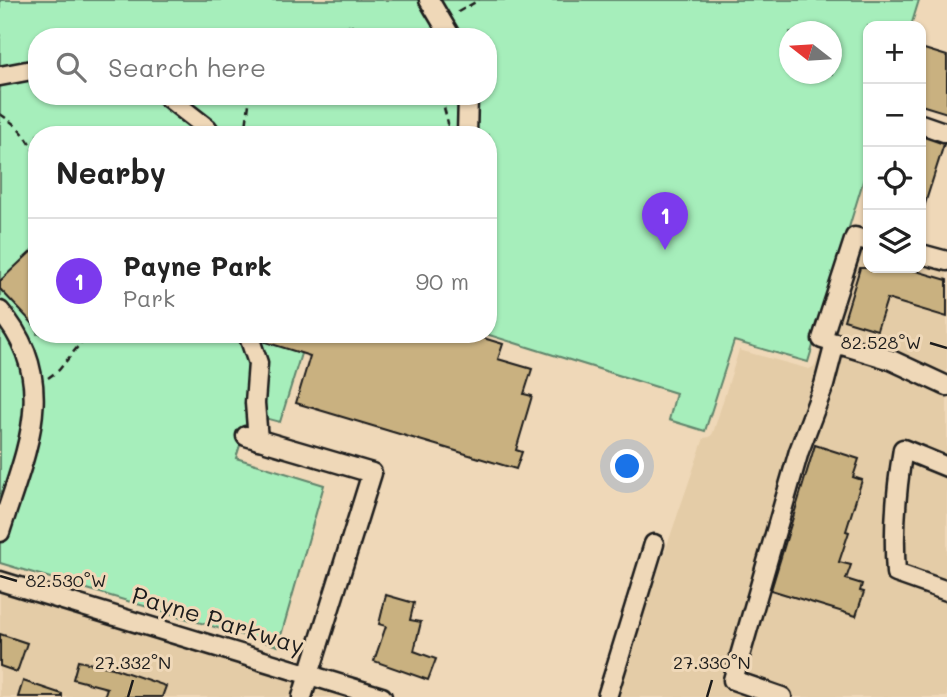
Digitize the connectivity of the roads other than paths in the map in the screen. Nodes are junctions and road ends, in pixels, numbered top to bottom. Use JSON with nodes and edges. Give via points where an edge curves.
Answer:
{"nodes":[{"id":1,"x":429,"y":0,"type":"edge"},
{"id":2,"x":446,"y":28,"type":"edge"},
{"id":3,"x":28,"y":71,"type":"edge"},
{"id":4,"x":0,"y":76,"type":"edge"},
{"id":5,"x":178,"y":105,"type":"edge"},
{"id":6,"x":468,"y":105,"type":"edge"},
{"id":7,"x":204,"y":126,"type":"edge"},
{"id":8,"x":467,"y":126,"type":"edge"},
{"id":9,"x":926,"y":126,"type":"edge"},
{"id":10,"x":947,"y":132,"type":"edge"},
{"id":11,"x":863,"y":239,"type":"edge"},
{"id":12,"x":926,"y":255,"type":"edge"},
{"id":13,"x":947,"y":261,"type":"edge"},
{"id":14,"x":0,"y":311,"type":"edge"},
{"id":15,"x":829,"y":341,"type":"junction"},
{"id":16,"x":251,"y":343,"type":"edge"},
{"id":17,"x":947,"y":386,"type":"edge"},
{"id":18,"x":947,"y":467,"type":"edge"},
{"id":19,"x":0,"y":532,"type":"edge"},
{"id":20,"x":654,"y":544,"type":"dead end"},
{"id":21,"x":0,"y":581,"type":"edge"},
{"id":22,"x":947,"y":591,"type":"edge"},
{"id":23,"x":309,"y":674,"type":"junction"},
{"id":24,"x":732,"y":689,"type":"edge"},
{"id":25,"x":302,"y":697,"type":"edge"},
{"id":26,"x":382,"y":697,"type":"edge"},
{"id":27,"x":607,"y":697,"type":"edge"},
{"id":28,"x":782,"y":697,"type":"edge"}],
"edges":[{"from":1,"to":2,"type":"street"},
{"from":3,"to":4,"type":"street"},
{"from":5,"to":7,"type":"street"},
{"from":6,"to":8,"type":"street"},
{"from":9,"to":10,"type":"street"},
{"from":11,"to":15,"type":"street","via":[[855,237]]},
{"from":12,"to":13,"type":"street"},
{"from":14,"to":19,"type":"street","via":[[19,340],[34,388],[33,429]]},
{"from":15,"to":17,"type":"street","via":[[891,360]]},
{"from":15,"to":24,"type":"street","via":[[824,385],[799,452]]},
{"from":16,"to":23,"type":"street","via":[[258,363],[252,438],[372,473]]},
{"from":18,"to":22,"type":"street","via":[[903,449],[896,491],[895,560],[895,573]]},
{"from":20,"to":27,"type":"street"},
{"from":21,"to":23,"type":"street","name":"Payne Parkway"},
{"from":23,"to":25,"type":"street"},
{"from":23,"to":26,"type":"street","name":"Payne Parkway"},
{"from":24,"to":28,"type":"street"}]}
